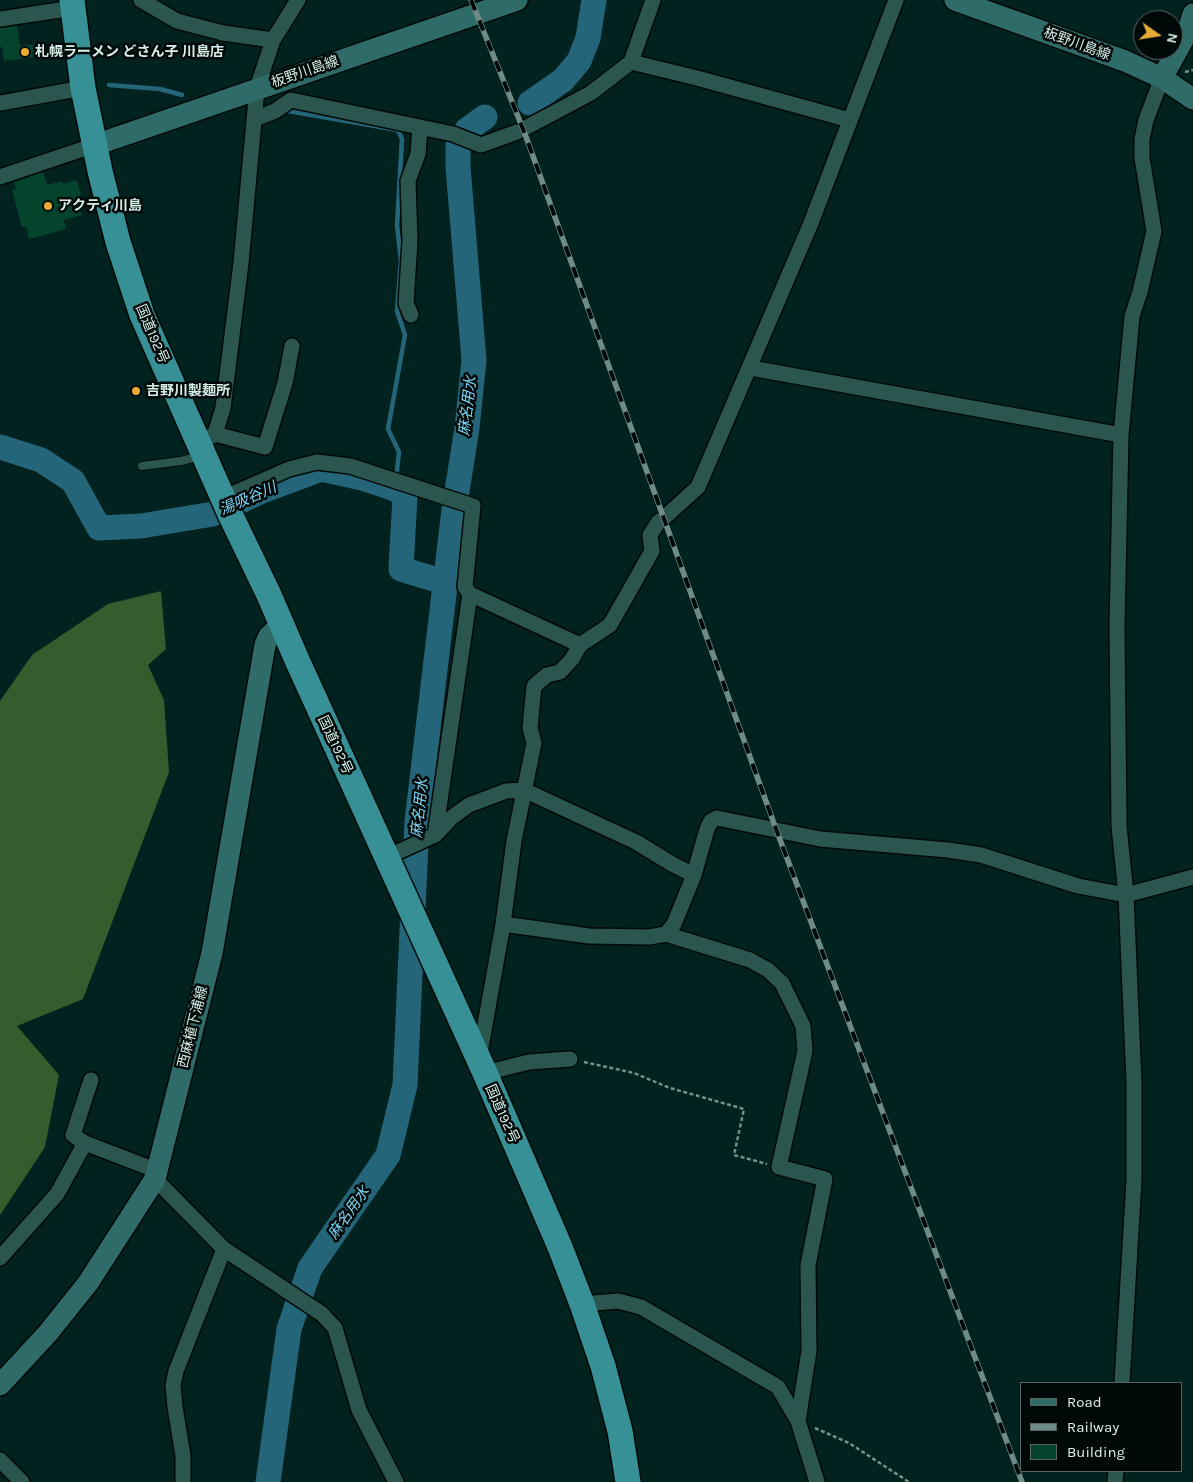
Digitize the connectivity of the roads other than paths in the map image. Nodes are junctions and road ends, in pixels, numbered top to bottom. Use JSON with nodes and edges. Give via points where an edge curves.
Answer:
{"nodes":[{"id":1,"x":141,"y":0,"type":"edge"},
{"id":2,"x":298,"y":0,"type":"edge"},
{"id":3,"x":517,"y":0,"type":"edge"},
{"id":4,"x":653,"y":0,"type":"edge"},
{"id":5,"x":896,"y":0,"type":"edge"},
{"id":6,"x":955,"y":0,"type":"edge"},
{"id":7,"x":73,"y":4,"type":"edge"},
{"id":8,"x":994,"y":6,"type":"edge"},
{"id":9,"x":1193,"y":14,"type":"edge"},
{"id":10,"x":0,"y":19,"type":"edge"},
{"id":11,"x":274,"y":40,"type":"junction"},
{"id":12,"x":631,"y":62,"type":"junction"},
{"id":13,"x":1162,"y":78,"type":"junction"},
{"id":14,"x":83,"y":88,"type":"junction"},
{"id":15,"x":257,"y":88,"type":"junction"},
{"id":16,"x":1193,"y":99,"type":"edge"},
{"id":17,"x":0,"y":103,"type":"edge"},
{"id":18,"x":254,"y":120,"type":"junction"},
{"id":19,"x":850,"y":120,"type":"junction"},
{"id":20,"x":420,"y":127,"type":"junction"},
{"id":21,"x":94,"y":145,"type":"junction"},
{"id":22,"x":0,"y":177,"type":"edge"},
{"id":23,"x":411,"y":315,"type":"dead end"},
{"id":24,"x":292,"y":346,"type":"dead end"},
{"id":25,"x":751,"y":368,"type":"junction"},
{"id":26,"x":1121,"y":435,"type":"junction"},
{"id":27,"x":206,"y":444,"type":"junction"},
{"id":28,"x":142,"y":466,"type":"dead end"},
{"id":29,"x":226,"y":504,"type":"junction"},
{"id":30,"x":470,"y":594,"type":"junction"},
{"id":31,"x":282,"y":624,"type":"junction"},
{"id":32,"x":580,"y":645,"type":"junction"},
{"id":33,"x":524,"y":790,"type":"junction"},
{"id":34,"x":432,"y":837,"type":"junction"},
{"id":35,"x":396,"y":854,"type":"junction"},
{"id":36,"x":694,"y":874,"type":"junction"},
{"id":37,"x":1193,"y":877,"type":"edge"},
{"id":38,"x":1126,"y":895,"type":"junction"},
{"id":39,"x":504,"y":924,"type":"junction"},
{"id":40,"x":666,"y":934,"type":"junction"},
{"id":41,"x":570,"y":1059,"type":"road end"},
{"id":42,"x":482,"y":1066,"type":"junction"},
{"id":43,"x":91,"y":1080,"type":"dead end"},
{"id":44,"x":85,"y":1143,"type":"junction"},
{"id":45,"x":155,"y":1179,"type":"junction"},
{"id":46,"x":224,"y":1249,"type":"junction"},
{"id":47,"x":0,"y":1258,"type":"edge"},
{"id":48,"x":582,"y":1304,"type":"junction"},
{"id":49,"x":1122,"y":1382,"type":"edge"},
{"id":50,"x":0,"y":1385,"type":"edge"},
{"id":51,"x":798,"y":1421,"type":"junction"},
{"id":52,"x":0,"y":1460,"type":"edge"},
{"id":53,"x":22,"y":1482,"type":"edge"},
{"id":54,"x":183,"y":1482,"type":"edge"},
{"id":55,"x":396,"y":1482,"type":"edge"},
{"id":56,"x":628,"y":1482,"type":"edge"},
{"id":57,"x":817,"y":1482,"type":"edge"}],
"edges":[{"from":1,"to":11,"type":"street","via":[[177,21],[223,33]]},
{"from":2,"to":11,"type":"street"},
{"from":3,"to":15,"type":"main road","name":"板野川島線"},
{"from":4,"to":12,"type":"street"},
{"from":5,"to":19,"type":"street"},
{"from":6,"to":8,"type":"main road","name":"板野川島線"},
{"from":7,"to":10,"type":"street"},
{"from":7,"to":14,"type":"highway","name":"国道192号"},
{"from":8,"to":13,"type":"main road","name":"板野川島線"},
{"from":9,"to":13,"type":"main road","via":[[1188,31]]},
{"from":11,"to":15,"type":"street"},
{"from":12,"to":19,"type":"street"},
{"from":12,"to":20,"type":"street","via":[[591,93],[481,146],[453,134]]},
{"from":13,"to":16,"type":"main road","name":"板野川島線"},
{"from":13,"to":26,"type":"street","via":[[1142,139],[1154,231],[1132,316]]},
{"from":14,"to":17,"type":"street"},
{"from":14,"to":21,"type":"highway","name":"国道192号"},
{"from":15,"to":18,"type":"street"},
{"from":15,"to":21,"type":"main road","name":"板野川島線"},
{"from":18,"to":20,"type":"street","via":[[291,100]]},
{"from":18,"to":27,"type":"street","via":[[223,408]]},
{"from":19,"to":25,"type":"street"},
{"from":20,"to":23,"type":"street","via":[[418,154],[408,181],[410,241],[406,303]]},
{"from":21,"to":22,"type":"street"},
{"from":21,"to":27,"type":"highway","name":"国道192号","via":[[118,242],[142,315]]},
{"from":24,"to":27,"type":"street","via":[[285,383],[265,447]]},
{"from":25,"to":26,"type":"street"},
{"from":25,"to":32,"type":"street","via":[[698,487],[662,519],[650,535],[652,551],[610,625]]},
{"from":26,"to":38,"type":"street","via":[[1118,806]]},
{"from":27,"to":28,"type":"lane","via":[[182,461]]},
{"from":27,"to":29,"type":"highway","name":"国道192号"},
{"from":29,"to":30,"type":"street","via":[[289,469],[317,462],[350,466],[473,506],[464,587]]},
{"from":29,"to":31,"type":"highway","name":"国道192号"},
{"from":30,"to":32,"type":"street"},
{"from":30,"to":34,"type":"street"},
{"from":31,"to":35,"type":"highway","name":"国道192号"},
{"from":31,"to":45,"type":"main road","name":"西麻植下浦線","via":[[269,636],[265,645],[212,953]]},
{"from":32,"to":33,"type":"street","via":[[560,672],[547,675],[534,686],[530,728],[534,743]]},
{"from":33,"to":34,"type":"street","via":[[506,792],[470,804]]},
{"from":33,"to":36,"type":"street","via":[[636,842]]},
{"from":33,"to":39,"type":"street"},
{"from":34,"to":35,"type":"street"},
{"from":35,"to":42,"type":"highway","name":"国道192号","via":[[402,891]]},
{"from":36,"to":38,"type":"street","via":[[707,829],[711,821],[718,818],[820,839],[981,855],[1078,886]]},
{"from":36,"to":40,"type":"street","via":[[674,924]]},
{"from":37,"to":38,"type":"street"},
{"from":38,"to":49,"type":"street","via":[[1134,1083],[1134,1180]]},
{"from":39,"to":40,"type":"street","via":[[589,936],[649,937]]},
{"from":39,"to":42,"type":"street"},
{"from":40,"to":51,"type":"street","via":[[750,960],[768,970],[782,983],[803,1026],[805,1051],[779,1167],[825,1179],[808,1265],[810,1351]]},
{"from":41,"to":42,"type":"street"},
{"from":42,"to":48,"type":"highway","name":"国道192号"},
{"from":43,"to":44,"type":"street","via":[[73,1135]]},
{"from":44,"to":45,"type":"street","via":[[150,1168]]},
{"from":44,"to":47,"type":"street","via":[[57,1194]]},
{"from":45,"to":46,"type":"street"},
{"from":45,"to":50,"type":"main road","name":"西麻植下浦線","via":[[88,1283]]},
{"from":46,"to":54,"type":"street","via":[[173,1385],[183,1456]]},
{"from":46,"to":55,"type":"street","via":[[322,1314],[335,1328],[359,1410]]},
{"from":48,"to":51,"type":"street","via":[[618,1302],[641,1307],[778,1386]]},
{"from":48,"to":56,"type":"highway","name":"国道192号","via":[[620,1431]]},
{"from":51,"to":57,"type":"street"},
{"from":52,"to":53,"type":"street"}]}
